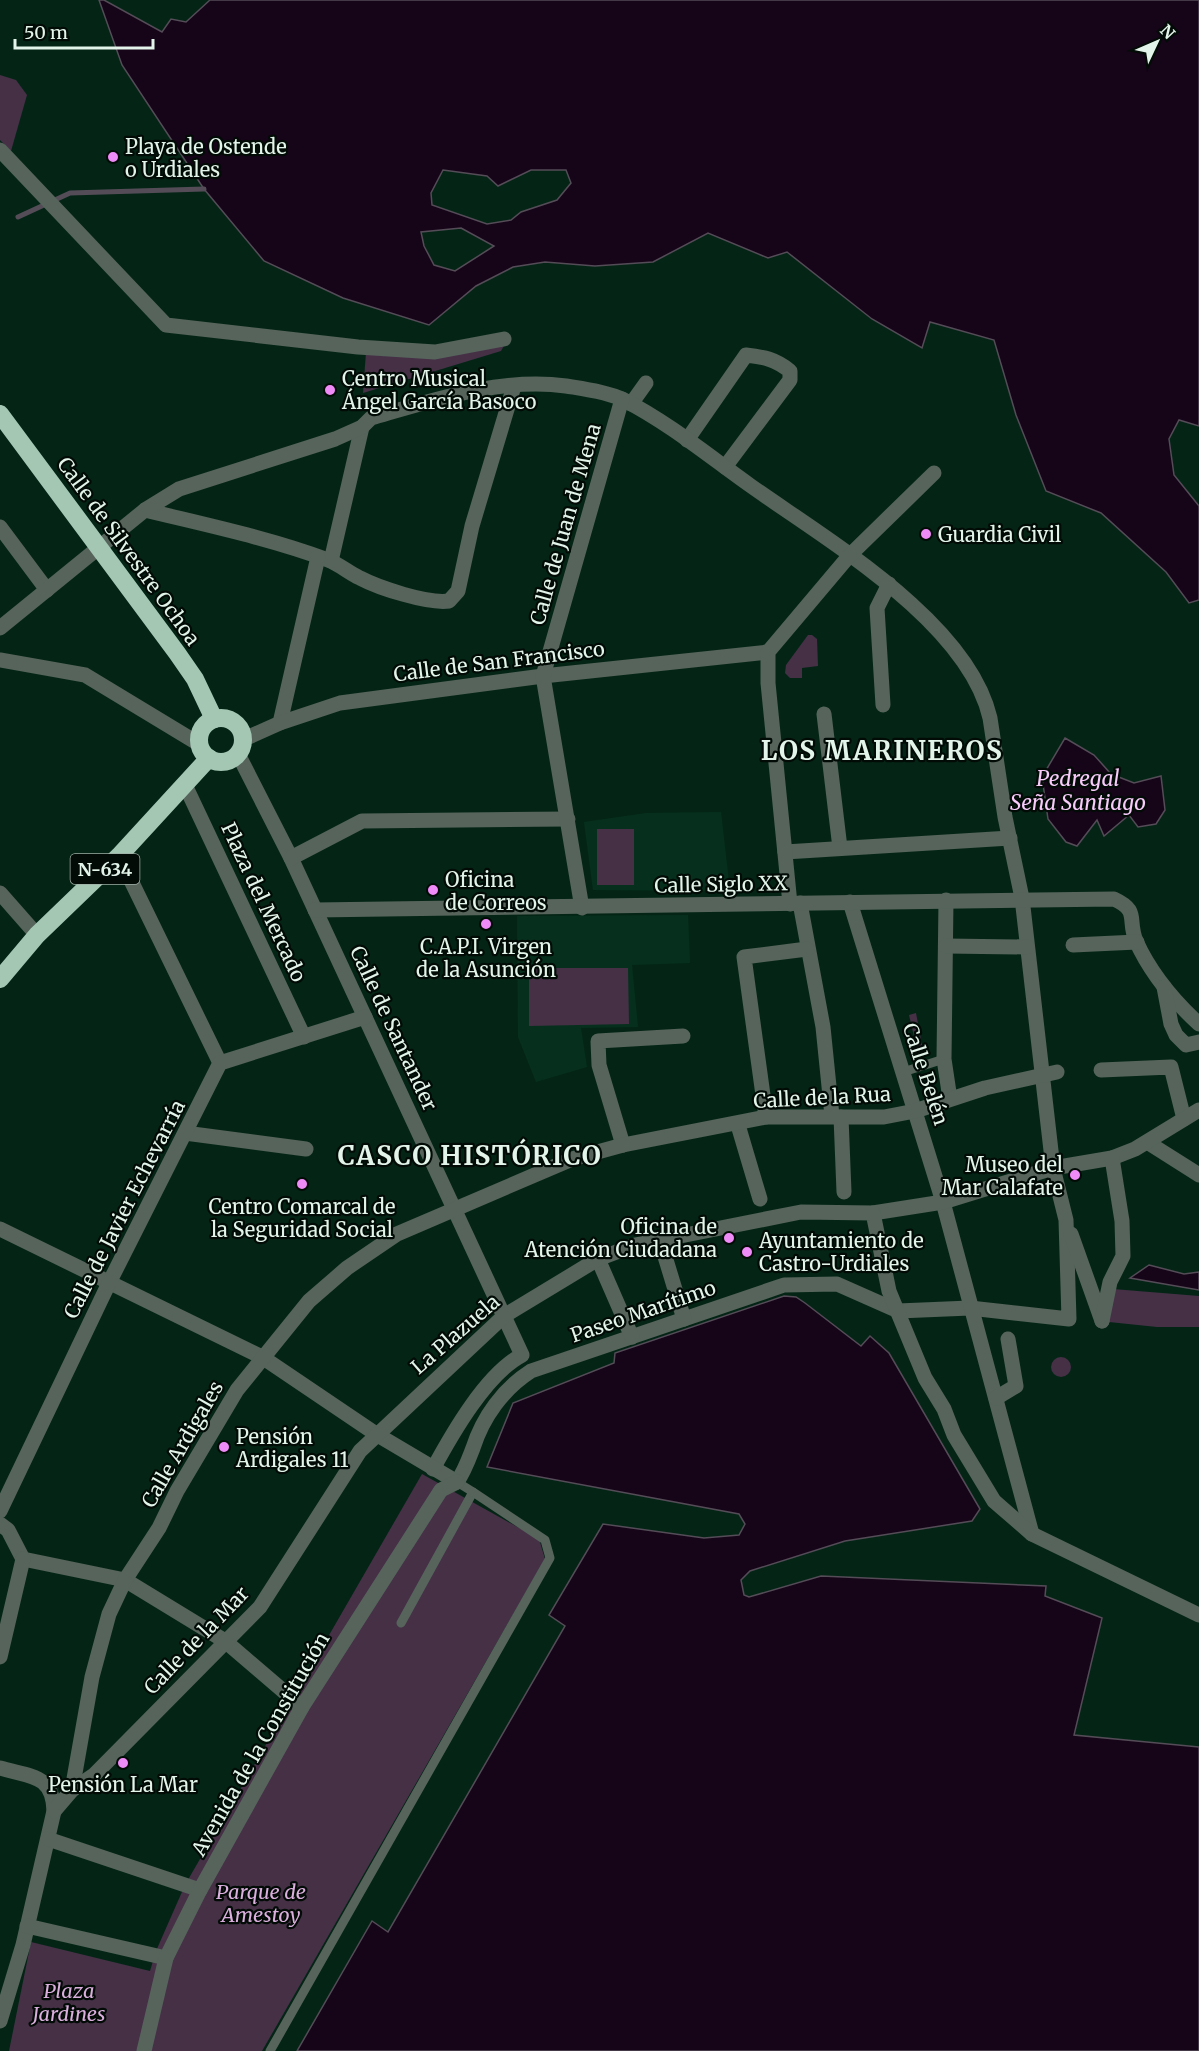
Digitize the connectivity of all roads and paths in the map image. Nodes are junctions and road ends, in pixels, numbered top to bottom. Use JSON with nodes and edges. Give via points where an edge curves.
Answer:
{"nodes":[{"id":1,"x":0,"y":150,"type":"edge"},
{"id":2,"x":504,"y":339,"type":"dead end"},
{"id":3,"x":646,"y":383,"type":"dead end"},
{"id":4,"x":514,"y":386,"type":"junction"},
{"id":5,"x":626,"y":401,"type":"junction"},
{"id":6,"x":0,"y":414,"type":"edge"},
{"id":7,"x":362,"y":427,"type":"junction"},
{"id":8,"x":687,"y":440,"type":"junction"},
{"id":9,"x":725,"y":467,"type":"junction"},
{"id":10,"x":934,"y":473,"type":"dead end"},
{"id":11,"x":145,"y":510,"type":"junction"},
{"id":12,"x":0,"y":527,"type":"edge"},
{"id":13,"x":99,"y":546,"type":"junction"},
{"id":14,"x":849,"y":556,"type":"junction"},
{"id":15,"x":324,"y":559,"type":"junction"},
{"id":16,"x":889,"y":584,"type":"junction"},
{"id":17,"x":47,"y":590,"type":"junction"},
{"id":18,"x":0,"y":627,"type":"edge"},
{"id":19,"x":768,"y":652,"type":"junction"},
{"id":20,"x":0,"y":660,"type":"edge"},
{"id":21,"x":543,"y":676,"type":"junction"},
{"id":22,"x":883,"y":705,"type":"dead end"},
{"id":23,"x":824,"y":714,"type":"dead end"},
{"id":24,"x":214,"y":719,"type":"junction"},
{"id":25,"x":280,"y":723,"type":"junction"},
{"id":26,"x":240,"y":747,"type":"junction"},
{"id":27,"x":204,"y":751,"type":"junction"},
{"id":28,"x":185,"y":785,"type":"junction"},
{"id":29,"x":568,"y":819,"type":"junction"},
{"id":30,"x":1010,"y":838,"type":"junction"},
{"id":31,"x":840,"y":848,"type":"junction"},
{"id":32,"x":785,"y":852,"type":"junction"},
{"id":33,"x":119,"y":855,"type":"junction"},
{"id":34,"x":291,"y":858,"type":"junction"},
{"id":35,"x":0,"y":893,"type":"edge"},
{"id":36,"x":1022,"y":898,"type":"junction"},
{"id":37,"x":946,"y":900,"type":"junction"},
{"id":38,"x":850,"y":902,"type":"junction"},
{"id":39,"x":795,"y":903,"type":"junction"},
{"id":40,"x":582,"y":908,"type":"junction"},
{"id":41,"x":315,"y":910,"type":"junction"},
{"id":42,"x":37,"y":935,"type":"junction"},
{"id":43,"x":1137,"y":942,"type":"junction"},
{"id":44,"x":1073,"y":945,"type":"dead end"},
{"id":45,"x":946,"y":946,"type":"junction"},
{"id":46,"x":1027,"y":948,"type":"junction"},
{"id":47,"x":807,"y":949,"type":"junction"},
{"id":48,"x":0,"y":979,"type":"edge"},
{"id":49,"x":1164,"y":987,"type":"junction"},
{"id":50,"x":365,"y":1017,"type":"junction"},
{"id":51,"x":1199,"y":1024,"type":"edge"},
{"id":52,"x":683,"y":1036,"type":"dead end"},
{"id":53,"x":304,"y":1037,"type":"junction"},
{"id":54,"x":1199,"y":1042,"type":"edge"},
{"id":55,"x":944,"y":1059,"type":"junction"},
{"id":56,"x":220,"y":1063,"type":"junction"},
{"id":57,"x":1101,"y":1070,"type":"dead end"},
{"id":58,"x":903,"y":1072,"type":"junction"},
{"id":59,"x":1050,"y":1074,"type":"junction"},
{"id":60,"x":950,"y":1099,"type":"junction"},
{"id":61,"x":1199,"y":1110,"type":"edge"},
{"id":62,"x":915,"y":1112,"type":"junction"},
{"id":63,"x":837,"y":1116,"type":"junction"},
{"id":64,"x":766,"y":1117,"type":"junction"},
{"id":65,"x":1184,"y":1119,"type":"junction"},
{"id":66,"x":738,"y":1125,"type":"junction"},
{"id":67,"x":185,"y":1133,"type":"junction"},
{"id":68,"x":1147,"y":1142,"type":"junction"},
{"id":69,"x":623,"y":1145,"type":"junction"},
{"id":70,"x":306,"y":1149,"type":"dead end"},
{"id":71,"x":1112,"y":1158,"type":"junction"},
{"id":72,"x":1053,"y":1168,"type":"junction"},
{"id":73,"x":1199,"y":1175,"type":"edge"},
{"id":74,"x":844,"y":1192,"type":"dead end"},
{"id":75,"x":760,"y":1199,"type":"dead end"},
{"id":76,"x":943,"y":1202,"type":"junction"},
{"id":77,"x":455,"y":1208,"type":"junction"},
{"id":78,"x":873,"y":1214,"type":"junction"},
{"id":79,"x":1066,"y":1220,"type":"junction"},
{"id":80,"x":0,"y":1229,"type":"edge"},
{"id":81,"x":660,"y":1240,"type":"junction"},
{"id":82,"x":598,"y":1259,"type":"junction"},
{"id":83,"x":109,"y":1283,"type":"junction"},
{"id":84,"x":970,"y":1308,"type":"junction"},
{"id":85,"x":898,"y":1311,"type":"junction"},
{"id":86,"x":504,"y":1316,"type":"junction"},
{"id":87,"x":684,"y":1319,"type":"junction"},
{"id":88,"x":632,"y":1337,"type":"junction"},
{"id":89,"x":1008,"y":1339,"type":"dead end"},
{"id":90,"x":262,"y":1357,"type":"junction"},
{"id":91,"x":996,"y":1398,"type":"junction"},
{"id":92,"x":376,"y":1434,"type":"junction"},
{"id":93,"x":433,"y":1469,"type":"junction"},
{"id":94,"x":457,"y":1482,"type":"junction"},
{"id":95,"x":473,"y":1492,"type":"junction"},
{"id":96,"x":0,"y":1510,"type":"edge"},
{"id":97,"x":0,"y":1524,"type":"edge"},
{"id":98,"x":1032,"y":1534,"type":"junction"},
{"id":99,"x":23,"y":1559,"type":"junction"},
{"id":100,"x":125,"y":1580,"type":"junction"},
{"id":101,"x":1199,"y":1615,"type":"edge"},
{"id":102,"x":401,"y":1623,"type":"dead end"},
{"id":103,"x":225,"y":1641,"type":"junction"},
{"id":104,"x":0,"y":1657,"type":"edge"},
{"id":105,"x":302,"y":1707,"type":"junction"},
{"id":106,"x":0,"y":1768,"type":"edge"},
{"id":107,"x":72,"y":1790,"type":"junction"},
{"id":108,"x":54,"y":1811,"type":"junction"},
{"id":109,"x":48,"y":1839,"type":"junction"},
{"id":110,"x":200,"y":1890,"type":"junction"},
{"id":111,"x":27,"y":1926,"type":"junction"},
{"id":112,"x":166,"y":1958,"type":"junction"},
{"id":113,"x":0,"y":2021,"type":"edge"},
{"id":114,"x":144,"y":2051,"type":"edge"},
{"id":115,"x":270,"y":2051,"type":"edge"}],
"edges":[{"from":1,"to":2,"type":"street","via":[[166,325],[435,352]]},
{"from":3,"to":5,"type":"street","name":"Calle de Juan de Mena"},
{"from":4,"to":5,"type":"street","via":[[565,386]]},
{"from":4,"to":7,"type":"street","via":[[458,393],[371,418]]},
{"from":4,"to":15,"type":"street","via":[[454,596],[449,601],[360,579]]},
{"from":5,"to":8,"type":"street"},
{"from":5,"to":21,"type":"street","name":"Calle de Juan de Mena"},
{"from":6,"to":13,"type":"highway","name":"Calle de Silvestre Ochoa"},
{"from":7,"to":11,"type":"street","via":[[179,489]]},
{"from":7,"to":15,"type":"street"},
{"from":8,"to":9,"type":"street"},
{"from":8,"to":9,"type":"street","via":[[746,355],[768,357],[781,364],[790,371],[790,380]]},
{"from":9,"to":14,"type":"street"},
{"from":10,"to":14,"type":"street"},
{"from":11,"to":13,"type":"street"},
{"from":11,"to":15,"type":"street"},
{"from":12,"to":17,"type":"street"},
{"from":13,"to":17,"type":"street"},
{"from":13,"to":24,"type":"highway","name":"Calle de Silvestre Ochoa","via":[[195,679]]},
{"from":14,"to":16,"type":"street"},
{"from":14,"to":19,"type":"street"},
{"from":15,"to":25,"type":"street"},
{"from":16,"to":22,"type":"street","via":[[877,608]]},
{"from":16,"to":30,"type":"street","via":[[951,645],[982,694],[990,718]]},
{"from":17,"to":18,"type":"street"},
{"from":19,"to":21,"type":"street","name":"Calle de San Francisco"},
{"from":19,"to":32,"type":"street"},
{"from":20,"to":27,"type":"street","via":[[85,675]]},
{"from":21,"to":25,"type":"street","name":"Calle de San Francisco","via":[[340,703]]},
{"from":21,"to":29,"type":"street","name":"Calle de Juan de Mena"},
{"from":23,"to":31,"type":"street"},
{"from":24,"to":26,"type":"highway","via":[[234,722],[242,734]]},
{"from":24,"to":27,"type":"highway","number":"N-634","via":[[204,726]]},
{"from":25,"to":26,"type":"street","name":"Calle de San Francisco"},
{"from":26,"to":27,"type":"highway","via":[[221,762]]},
{"from":26,"to":34,"type":"street","name":"Calle de Santander"},
{"from":27,"to":28,"type":"highway","number":"N-634"},
{"from":28,"to":33,"type":"highway","number":"N-634"},
{"from":28,"to":53,"type":"street","name":"Plaza del Mercado"},
{"from":29,"to":34,"type":"street","via":[[362,821]]},
{"from":29,"to":40,"type":"street","name":"Calle de Juan de Mena"},
{"from":30,"to":31,"type":"street"},
{"from":30,"to":36,"type":"street"},
{"from":31,"to":32,"type":"street"},
{"from":32,"to":39,"type":"street"},
{"from":33,"to":42,"type":"highway","number":"N-634"},
{"from":33,"to":56,"type":"street"},
{"from":34,"to":41,"type":"street","name":"Calle de Santander"},
{"from":35,"to":42,"type":"street"},
{"from":36,"to":37,"type":"street","name":"Calle Siglo XX"},
{"from":36,"to":43,"type":"street","name":"Calle Siglo XX","via":[[1114,899],[1133,914]]},
{"from":36,"to":46,"type":"street"},
{"from":37,"to":38,"type":"street","name":"Calle Siglo XX"},
{"from":37,"to":45,"type":"street"},
{"from":38,"to":39,"type":"street","name":"Calle Siglo XX"},
{"from":38,"to":58,"type":"street","name":"Calle Belén"},
{"from":39,"to":40,"type":"street","name":"Calle Siglo XX"},
{"from":39,"to":47,"type":"street"},
{"from":40,"to":41,"type":"street","name":"Calle Siglo XX"},
{"from":41,"to":50,"type":"street","name":"Calle de Santander"},
{"from":42,"to":48,"type":"highway","number":"N-634"},
{"from":43,"to":44,"type":"street"},
{"from":43,"to":49,"type":"street"},
{"from":45,"to":46,"type":"street"},
{"from":45,"to":55,"type":"street"},
{"from":46,"to":59,"type":"street"},
{"from":47,"to":63,"type":"street"},
{"from":47,"to":64,"type":"street","via":[[744,957]]},
{"from":49,"to":51,"type":"street"},
{"from":49,"to":54,"type":"street","via":[[1176,1035],[1186,1045]]},
{"from":50,"to":53,"type":"street"},
{"from":50,"to":77,"type":"street","name":"Calle de Santander"},
{"from":52,"to":69,"type":"street","via":[[598,1041],[599,1065]]},
{"from":53,"to":56,"type":"street"},
{"from":55,"to":58,"type":"lane"},
{"from":55,"to":60,"type":"street"},
{"from":56,"to":67,"type":"street","name":"Calle de Javier Echevarría"},
{"from":57,"to":65,"type":"street","via":[[1171,1066]]},
{"from":58,"to":62,"type":"street","name":"Calle Belén"},
{"from":59,"to":60,"type":"street","name":"Calle de la Rua"},
{"from":59,"to":72,"type":"street"},
{"from":60,"to":62,"type":"street","name":"Calle de la Rua"},
{"from":61,"to":65,"type":"street","name":"La Plazuela"},
{"from":62,"to":63,"type":"street","name":"Calle de la Rua","via":[[884,1117]]},
{"from":62,"to":76,"type":"street","name":"Calle Belén"},
{"from":63,"to":64,"type":"street","name":"Calle de la Rua"},
{"from":63,"to":74,"type":"street"},
{"from":64,"to":66,"type":"street","name":"Calle de la Rua"},
{"from":65,"to":68,"type":"street","name":"La Plazuela"},
{"from":66,"to":69,"type":"street","name":"Calle de la Rua"},
{"from":66,"to":75,"type":"street"},
{"from":67,"to":70,"type":"street"},
{"from":67,"to":83,"type":"street","name":"Calle de Javier Echevarría"},
{"from":68,"to":71,"type":"street","name":"La Plazuela"},
{"from":68,"to":73,"type":"street"},
{"from":69,"to":77,"type":"street","name":"Calle de la Rua","via":[[572,1159]]},
{"from":71,"to":72,"type":"street","name":"La Plazuela"},
{"from":71,"to":79,"type":"street","via":[[1123,1256],[1110,1282],[1102,1321]]},
{"from":72,"to":76,"type":"street","name":"La Plazuela"},
{"from":72,"to":79,"type":"street"},
{"from":76,"to":78,"type":"street","name":"La Plazuela"},
{"from":76,"to":84,"type":"street","name":"Calle Belén"},
{"from":77,"to":86,"type":"street","name":"Calle de Santander"},
{"from":77,"to":90,"type":"street","name":"Calle Ardigales","via":[[397,1234],[347,1268],[309,1301]]},
{"from":78,"to":81,"type":"street","name":"La Plazuela","via":[[845,1211],[765,1216]]},
{"from":78,"to":85,"type":"street","via":[[889,1291]]},
{"from":79,"to":84,"type":"street","via":[[1069,1319]]},
{"from":80,"to":83,"type":"street"},
{"from":81,"to":82,"type":"street","name":"La Plazuela"},
{"from":81,"to":87,"type":"street"},
{"from":82,"to":86,"type":"street","name":"La Plazuela"},
{"from":82,"to":88,"type":"street"},
{"from":83,"to":90,"type":"street"},
{"from":83,"to":96,"type":"street","name":"Calle de Javier Echevarría"},
{"from":84,"to":85,"type":"street"},
{"from":84,"to":91,"type":"street","name":"Calle Belén"},
{"from":85,"to":87,"type":"street","name":"Paseo Marítimo","via":[[837,1284],[784,1285]]},
{"from":85,"to":98,"type":"street","via":[[924,1378],[944,1409],[954,1435],[994,1501]]},
{"from":86,"to":92,"type":"street","name":"La Plazuela"},
{"from":86,"to":93,"type":"street","name":"Calle de Santander","via":[[522,1355],[512,1360],[488,1386]]},
{"from":87,"to":88,"type":"street","name":"Paseo Marítimo"},
{"from":88,"to":94,"type":"street","name":"Paseo Marítimo","via":[[531,1371],[517,1380],[487,1416],[469,1464]]},
{"from":89,"to":91,"type":"street","via":[[1016,1386]]},
{"from":90,"to":92,"type":"street"},
{"from":90,"to":100,"type":"street","name":"Calle Ardigales","via":[[215,1423],[159,1528]]},
{"from":91,"to":98,"type":"street","name":"Calle Belén"},
{"from":92,"to":93,"type":"street"},
{"from":92,"to":103,"type":"street","name":"Calle de la Mar","via":[[360,1451],[260,1607]]},
{"from":93,"to":94,"type":"street"},
{"from":94,"to":95,"type":"lane"},
{"from":94,"to":105,"type":"street","name":"Avenida de la Constitución","via":[[441,1490]]},
{"from":95,"to":102,"type":"lane"},
{"from":95,"to":115,"type":"lane","via":[[545,1540],[550,1558]]},
{"from":97,"to":99,"type":"street","via":[[13,1537]]},
{"from":98,"to":101,"type":"street"},
{"from":99,"to":100,"type":"street"},
{"from":99,"to":104,"type":"street"},
{"from":100,"to":103,"type":"street"},
{"from":100,"to":107,"type":"street","name":"Calle Ardigales","via":[[109,1614],[92,1677]]},
{"from":103,"to":105,"type":"street"},
{"from":103,"to":107,"type":"street","name":"Calle de la Mar","via":[[94,1775]]},
{"from":105,"to":110,"type":"street","name":"Avenida de la Constitución"},
{"from":106,"to":108,"type":"street","via":[[43,1781],[54,1794]]},
{"from":107,"to":108,"type":"street","name":"Calle de la Mar"},
{"from":108,"to":109,"type":"street"},
{"from":109,"to":110,"type":"street"},
{"from":109,"to":111,"type":"street"},
{"from":110,"to":112,"type":"street","name":"Avenida de la Constitución"},
{"from":111,"to":112,"type":"street"},
{"from":111,"to":113,"type":"street"},
{"from":112,"to":114,"type":"street","name":"Avenida de la Constitución"}]}
